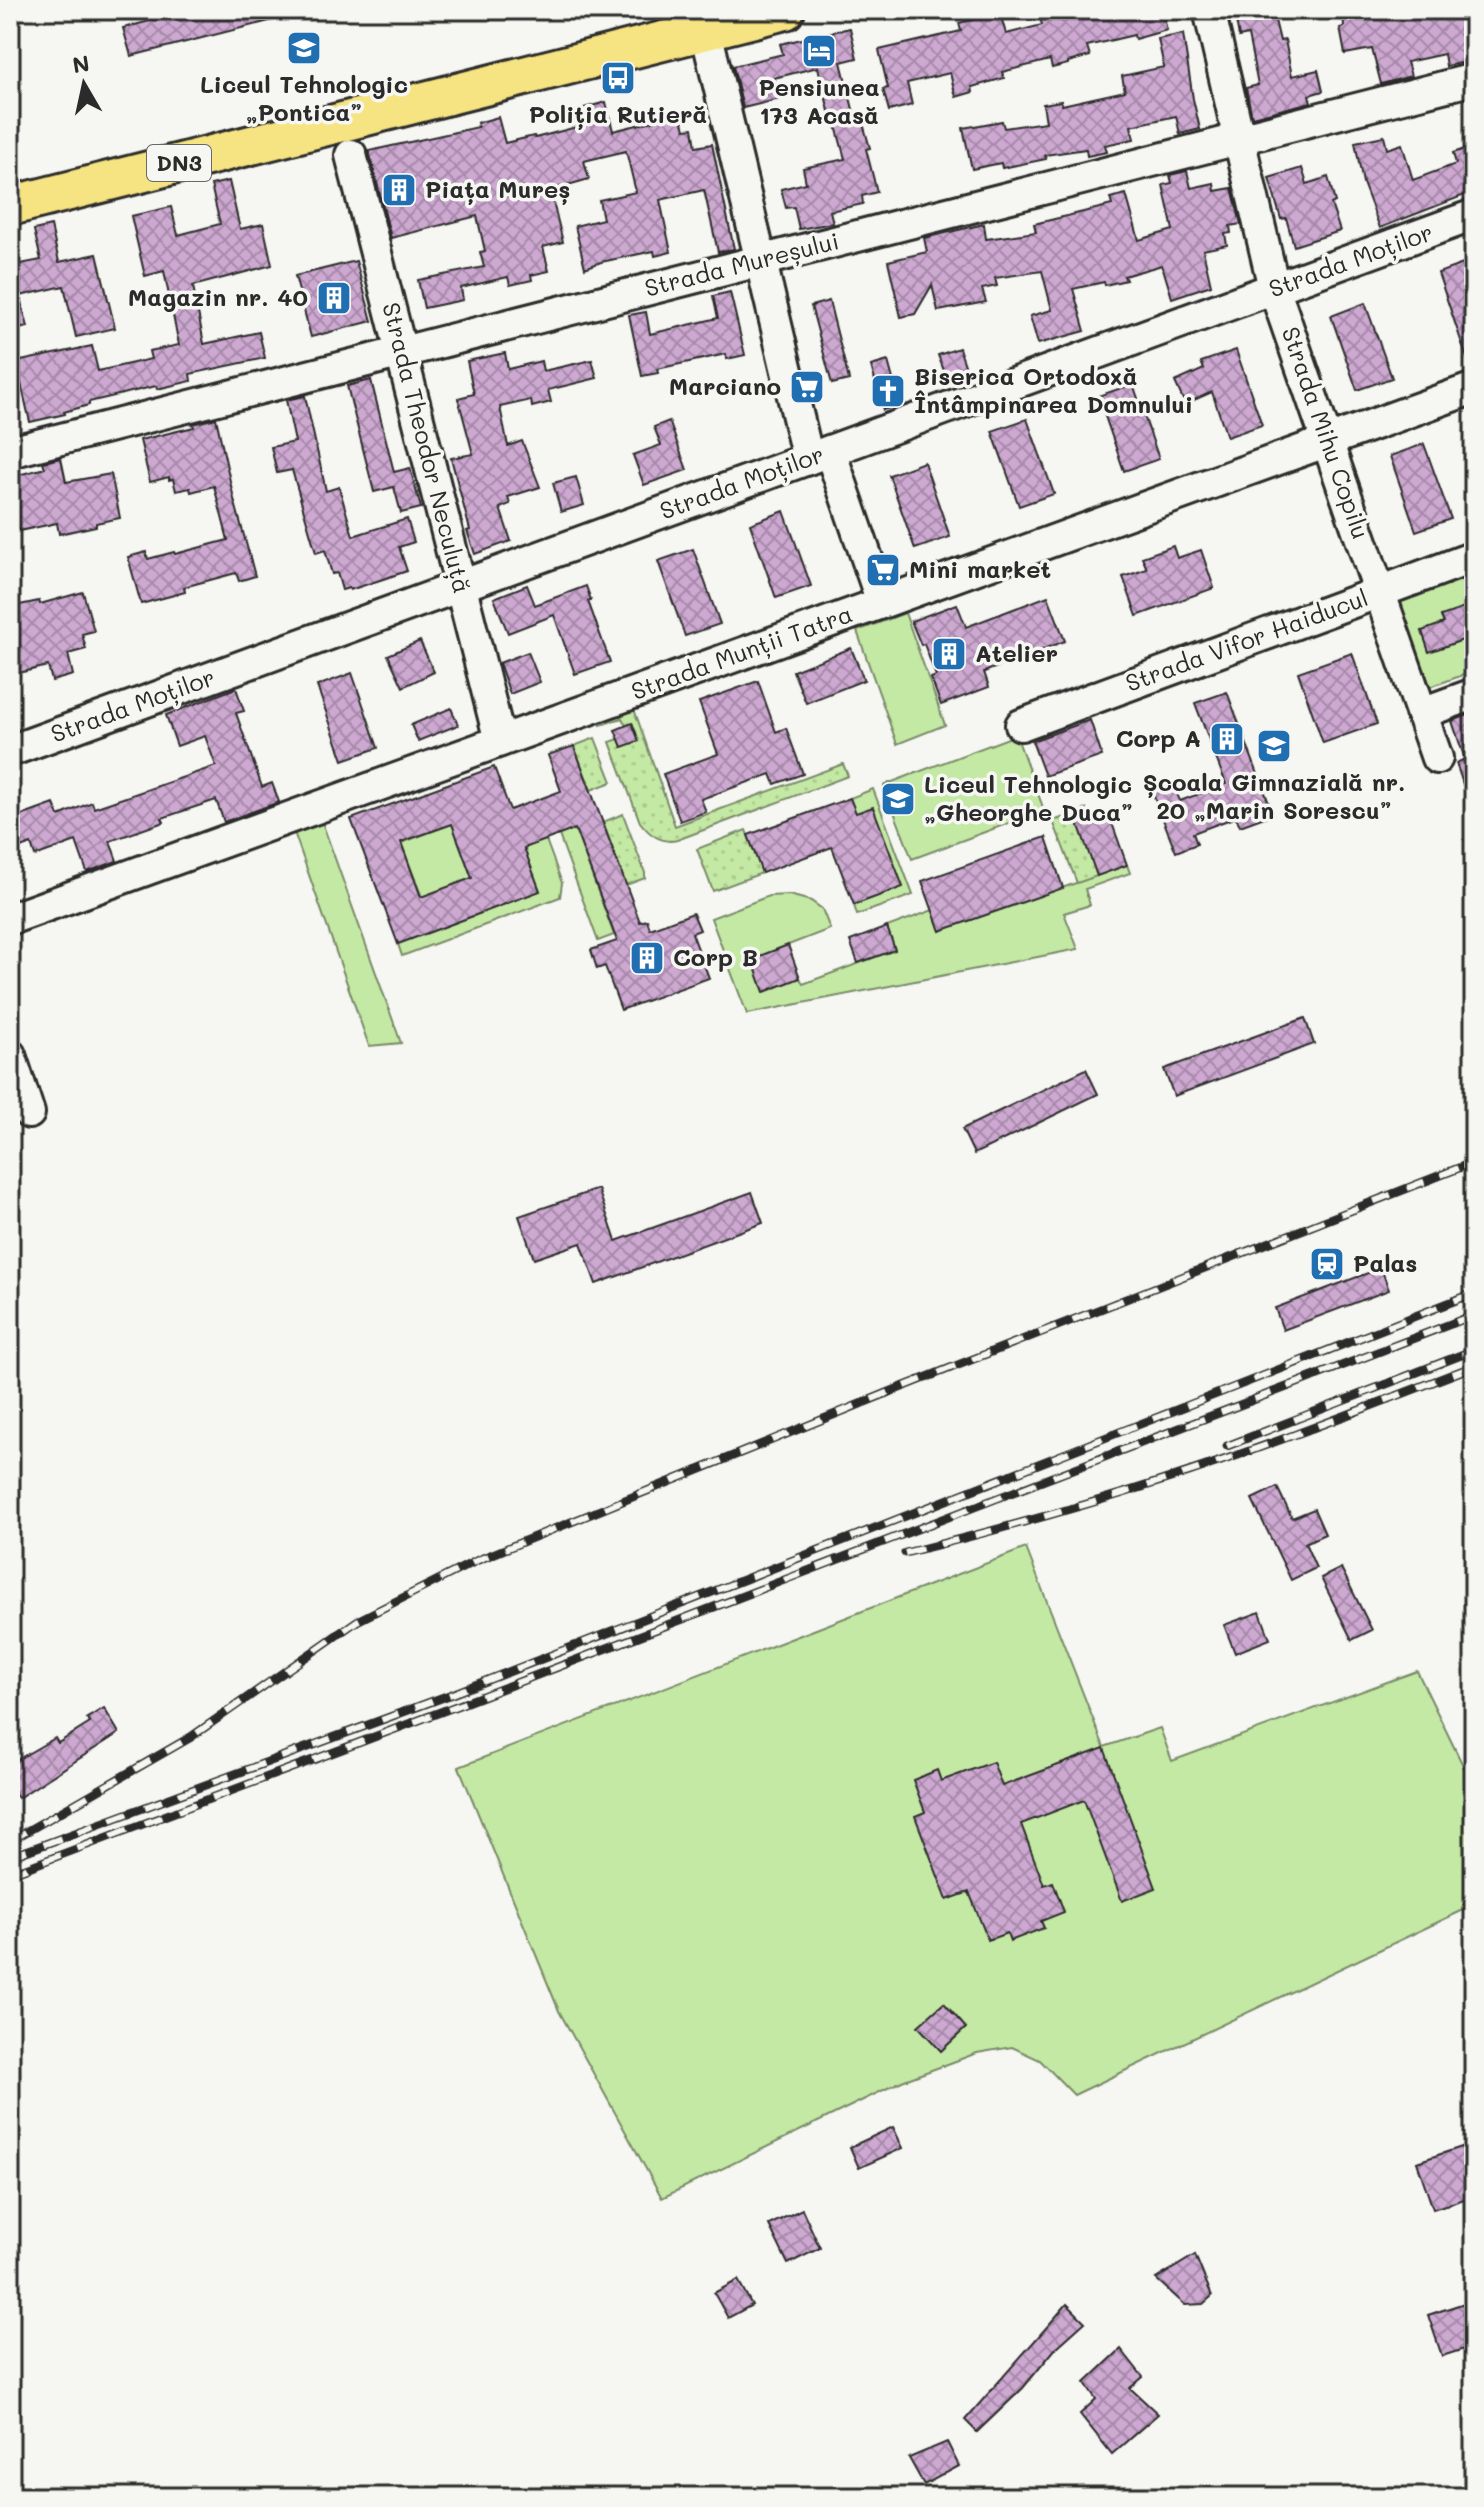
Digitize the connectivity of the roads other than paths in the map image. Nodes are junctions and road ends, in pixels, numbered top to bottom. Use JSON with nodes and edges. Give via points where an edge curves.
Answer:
{"nodes":[{"id":1,"x":785,"y":10,"type":"edge"},
{"id":2,"x":1209,"y":10,"type":"edge"},
{"id":3,"x":703,"y":20,"type":"edge"},
{"id":4,"x":1474,"y":79,"type":"edge"},
{"id":5,"x":1239,"y":139,"type":"junction"},
{"id":6,"x":351,"y":155,"type":"dead end"},
{"id":7,"x":10,"y":206,"type":"edge"},
{"id":8,"x":1474,"y":215,"type":"edge"},
{"id":9,"x":759,"y":260,"type":"junction"},
{"id":10,"x":1274,"y":288,"type":"junction"},
{"id":11,"x":401,"y":351,"type":"junction"},
{"id":12,"x":1474,"y":388,"type":"edge"},
{"id":13,"x":1327,"y":441,"type":"junction"},
{"id":14,"x":10,"y":452,"type":"edge"},
{"id":15,"x":819,"y":455,"type":"junction"},
{"id":16,"x":1474,"y":557,"type":"edge"},
{"id":17,"x":461,"y":586,"type":"junction"},
{"id":18,"x":1380,"y":591,"type":"junction"},
{"id":19,"x":882,"y":602,"type":"junction"},
{"id":20,"x":1474,"y":694,"type":"edge"},
{"id":21,"x":1422,"y":713,"type":"junction"},
{"id":22,"x":1021,"y":725,"type":"dead end"},
{"id":23,"x":500,"y":741,"type":"junction"},
{"id":24,"x":10,"y":751,"type":"edge"},
{"id":25,"x":1437,"y":758,"type":"dead end"},
{"id":26,"x":10,"y":919,"type":"edge"},
{"id":27,"x":10,"y":1055,"type":"edge"},
{"id":28,"x":29,"y":1113,"type":"dead end"}],
"edges":[{"from":1,"to":3,"type":"main road","number":"DN3"},
{"from":2,"to":5,"type":"street","name":"Strada Mihu Copilu"},
{"from":3,"to":7,"type":"main road","number":"DN3"},
{"from":3,"to":9,"type":"street"},
{"from":4,"to":5,"type":"street","name":"Strada Mureșului"},
{"from":5,"to":9,"type":"street","name":"Strada Mureșului"},
{"from":5,"to":10,"type":"street","name":"Strada Mihu Copilu"},
{"from":6,"to":11,"type":"street","name":"Strada Theodor Neculuță"},
{"from":8,"to":10,"type":"street","name":"Strada Moților"},
{"from":9,"to":11,"type":"street","name":"Strada Mureșului"},
{"from":9,"to":15,"type":"street"},
{"from":10,"to":13,"type":"street","name":"Strada Mihu Copilu"},
{"from":10,"to":15,"type":"street","name":"Strada Moților"},
{"from":11,"to":14,"type":"street","name":"Strada Mureșului"},
{"from":11,"to":17,"type":"street","name":"Strada Theodor Neculuță"},
{"from":12,"to":13,"type":"street","name":"Strada Munții Tatra"},
{"from":13,"to":18,"type":"street","name":"Strada Mihu Copilu"},
{"from":13,"to":19,"type":"street","name":"Strada Munții Tatra"},
{"from":15,"to":17,"type":"street","name":"Strada Moților"},
{"from":15,"to":19,"type":"street"},
{"from":16,"to":18,"type":"street","name":"Strada Vifor Haiducul"},
{"from":17,"to":23,"type":"street","name":"Strada Theodor Neculuță"},
{"from":17,"to":24,"type":"street","name":"Strada Moților"},
{"from":18,"to":21,"type":"street","name":"Strada Mihu Copilu"},
{"from":18,"to":22,"type":"street","name":"Strada Vifor Haiducul"},
{"from":19,"to":23,"type":"street","name":"Strada Munții Tatra"},
{"from":20,"to":21,"type":"street"},
{"from":21,"to":25,"type":"street","name":"Strada Mihu Copilu"},
{"from":23,"to":26,"type":"street","name":"Strada Munții Tatra"},
{"from":27,"to":28,"type":"street"}]}
